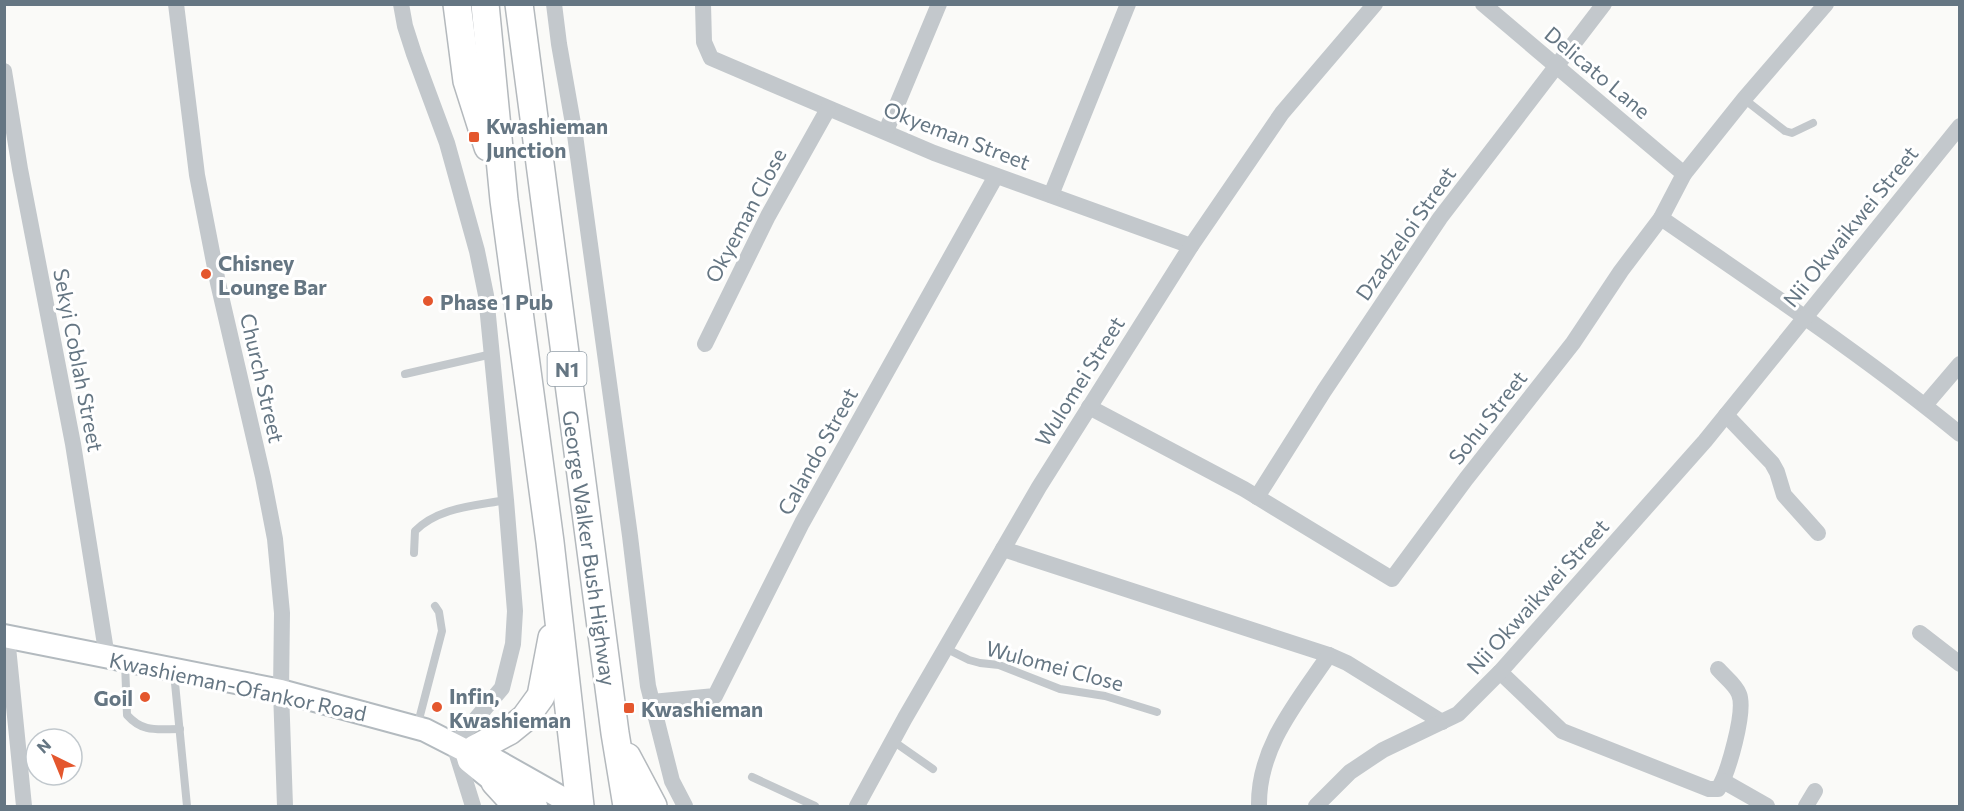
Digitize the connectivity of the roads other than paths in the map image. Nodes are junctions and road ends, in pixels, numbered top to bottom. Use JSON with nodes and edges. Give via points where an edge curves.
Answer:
{"nodes":[{"id":1,"x":176,"y":4,"type":"edge"},
{"id":2,"x":401,"y":4,"type":"edge"},
{"id":3,"x":457,"y":4,"type":"edge"},
{"id":4,"x":485,"y":4,"type":"edge"},
{"id":5,"x":519,"y":4,"type":"edge"},
{"id":6,"x":554,"y":4,"type":"edge"},
{"id":7,"x":703,"y":4,"type":"edge"},
{"id":8,"x":939,"y":4,"type":"edge"},
{"id":9,"x":1128,"y":4,"type":"edge"},
{"id":10,"x":1375,"y":4,"type":"edge"},
{"id":11,"x":1483,"y":4,"type":"edge"},
{"id":12,"x":1604,"y":4,"type":"edge"},
{"id":13,"x":1826,"y":4,"type":"edge"},
{"id":14,"x":1555,"y":67,"type":"junction"},
{"id":15,"x":4,"y":71,"type":"edge"},
{"id":16,"x":1744,"y":99,"type":"junction"},
{"id":17,"x":828,"y":108,"type":"junction"},
{"id":18,"x":1813,"y":123,"type":"dead end"},
{"id":19,"x":1959,"y":126,"type":"edge"},
{"id":20,"x":886,"y":131,"type":"junction"},
{"id":21,"x":1684,"y":174,"type":"junction"},
{"id":22,"x":996,"y":176,"type":"junction"},
{"id":23,"x":1051,"y":195,"type":"junction"},
{"id":24,"x":504,"y":200,"type":"junction"},
{"id":25,"x":1661,"y":218,"type":"junction"},
{"id":26,"x":1191,"y":246,"type":"junction"},
{"id":27,"x":1805,"y":318,"type":"junction"},
{"id":28,"x":705,"y":344,"type":"dead end"},
{"id":29,"x":492,"y":354,"type":"junction"},
{"id":30,"x":1959,"y":364,"type":"edge"},
{"id":31,"x":405,"y":374,"type":"dead end"},
{"id":32,"x":1925,"y":405,"type":"junction"},
{"id":33,"x":1089,"y":407,"type":"junction"},
{"id":34,"x":1726,"y":415,"type":"junction"},
{"id":35,"x":1959,"y":434,"type":"edge"},
{"id":36,"x":1257,"y":497,"type":"junction"},
{"id":37,"x":506,"y":500,"type":"junction"},
{"id":38,"x":1818,"y":533,"type":"dead end"},
{"id":39,"x":1003,"y":549,"type":"junction"},
{"id":40,"x":414,"y":554,"type":"dead end"},
{"id":41,"x":435,"y":606,"type":"dead end"},
{"id":42,"x":557,"y":607,"type":"junction"},
{"id":43,"x":1920,"y":633,"type":"dead end"},
{"id":44,"x":6,"y":637,"type":"edge"},
{"id":45,"x":945,"y":648,"type":"junction"},
{"id":46,"x":1329,"y":655,"type":"junction"},
{"id":47,"x":116,"y":659,"type":"junction"},
{"id":48,"x":1959,"y":664,"type":"edge"},
{"id":49,"x":1718,"y":669,"type":"dead end"},
{"id":50,"x":174,"y":671,"type":"junction"},
{"id":51,"x":1500,"y":672,"type":"junction"},
{"id":52,"x":281,"y":691,"type":"junction"},
{"id":53,"x":652,"y":702,"type":"junction"},
{"id":54,"x":1157,"y":712,"type":"dead end"},
{"id":55,"x":1442,"y":722,"type":"junction"},
{"id":56,"x":417,"y":727,"type":"junction"},
{"id":57,"x":180,"y":729,"type":"junction"},
{"id":58,"x":615,"y":733,"type":"junction"},
{"id":59,"x":893,"y":741,"type":"junction"},
{"id":60,"x":465,"y":748,"type":"junction"},
{"id":61,"x":933,"y":769,"type":"dead end"},
{"id":62,"x":752,"y":777,"type":"dead end"},
{"id":63,"x":1723,"y":781,"type":"junction"},
{"id":64,"x":495,"y":782,"type":"junction"},
{"id":65,"x":1815,"y":791,"type":"dead end"},
{"id":66,"x":24,"y":807,"type":"edge"},
{"id":67,"x":187,"y":807,"type":"edge"},
{"id":68,"x":285,"y":807,"type":"edge"},
{"id":69,"x":473,"y":807,"type":"edge"},
{"id":70,"x":517,"y":807,"type":"edge"},
{"id":71,"x":536,"y":807,"type":"edge"},
{"id":72,"x":578,"y":807,"type":"edge"},
{"id":73,"x":627,"y":807,"type":"edge"},
{"id":74,"x":652,"y":807,"type":"edge"},
{"id":75,"x":685,"y":807,"type":"edge"},
{"id":76,"x":815,"y":807,"type":"edge"},
{"id":77,"x":858,"y":807,"type":"edge"},
{"id":78,"x":1259,"y":807,"type":"edge"},
{"id":79,"x":1316,"y":807,"type":"edge"},
{"id":80,"x":1767,"y":807,"type":"edge"},
{"id":81,"x":1806,"y":807,"type":"edge"}],
"edges":[{"from":1,"to":52,"type":"street","name":"Church Street","via":[[196,175],[275,539],[282,613]]},
{"from":2,"to":29,"type":"street","via":[[414,54],[447,143],[477,251]]},
{"from":3,"to":24,"type":"highway","via":[[467,81]]},
{"from":4,"to":24,"type":"highway","name":"George Walker Bush Highway","number":"N1"},
{"from":5,"to":58,"type":"highway","name":"George Walker Bush Highway","number":"N1"},
{"from":6,"to":53,"type":"street"},
{"from":7,"to":17,"type":"street","name":"Okyeman Street","via":[[704,42],[711,58]]},
{"from":8,"to":20,"type":"street"},
{"from":9,"to":23,"type":"street"},
{"from":10,"to":26,"type":"street","name":"Wulomei Street","via":[[1282,112]]},
{"from":11,"to":14,"type":"street","name":"Delicato Lane"},
{"from":12,"to":14,"type":"street","name":"Dzadzeloi Street"},
{"from":13,"to":16,"type":"street","name":"Sohu Street"},
{"from":14,"to":21,"type":"street","name":"Delicato Lane"},
{"from":14,"to":36,"type":"street","name":"Dzadzeloi Street","via":[[1440,218]]},
{"from":15,"to":47,"type":"street","name":"Sekyi Coblah Street"},
{"from":16,"to":18,"type":"lane","via":[[1785,131],[1792,133]]},
{"from":16,"to":21,"type":"street","name":"Sohu Street"},
{"from":17,"to":20,"type":"street","name":"Okyeman Street"},
{"from":17,"to":28,"type":"street","name":"Okyeman Close","via":[[768,216]]},
{"from":19,"to":27,"type":"street","name":"Nii Okwaikwei Street"},
{"from":20,"to":22,"type":"street","name":"Okyeman Street"},
{"from":21,"to":25,"type":"street","name":"Sohu Street"},
{"from":22,"to":23,"type":"street","name":"Okyeman Street"},
{"from":22,"to":53,"type":"street","name":"Calando Street","via":[[802,523],[715,696]]},
{"from":23,"to":26,"type":"street","name":"Okyeman Street"},
{"from":24,"to":42,"type":"highway","name":"George Walker Bush Highway","number":"N1"},
{"from":25,"to":27,"type":"street"},
{"from":25,"to":36,"type":"street","name":"Sohu Street","via":[[1573,343],[1392,579]]},
{"from":26,"to":33,"type":"street","name":"Wulomei Street"},
{"from":27,"to":32,"type":"street"},
{"from":27,"to":34,"type":"street","name":"Nii Okwaikwei Street"},
{"from":29,"to":31,"type":"lane"},
{"from":29,"to":37,"type":"street"},
{"from":30,"to":32,"type":"street"},
{"from":32,"to":35,"type":"street"},
{"from":33,"to":36,"type":"street","name":"Sohu Street"},
{"from":33,"to":39,"type":"street","name":"Wulomei Street"},
{"from":34,"to":38,"type":"street","via":[[1772,462],[1784,495]]},
{"from":34,"to":51,"type":"street","name":"Nii Okwaikwei Street"},
{"from":37,"to":40,"type":"lane","via":[[450,510],[428,520],[415,531]]},
{"from":37,"to":60,"type":"street","via":[[515,611],[513,644],[502,688]]},
{"from":39,"to":45,"type":"street","name":"Wulomei Street"},
{"from":39,"to":46,"type":"street"},
{"from":41,"to":56,"type":"lane","via":[[442,631]]},
{"from":42,"to":60,"type":"highway","via":[[541,696],[525,718],[509,731]]},
{"from":42,"to":72,"type":"highway","name":"George Walker Bush Highway","number":"N1"},
{"from":43,"to":48,"type":"street"},
{"from":44,"to":47,"type":"main road","name":"Kwashieman-Ofankor Road"},
{"from":44,"to":66,"type":"street"},
{"from":45,"to":54,"type":"lane","name":"Wulomei Close","via":[[969,660],[999,665],[1060,689],[1105,696]]},
{"from":45,"to":59,"type":"street","name":"Wulomei Street"},
{"from":46,"to":55,"type":"street"},
{"from":46,"to":78,"type":"street","via":[[1280,728],[1263,767]]},
{"from":47,"to":50,"type":"main road","name":"Kwashieman-Ofankor Road"},
{"from":47,"to":57,"type":"lane","via":[[126,715],[144,729]]},
{"from":49,"to":63,"type":"street","via":[[1740,694],[1738,732]]},
{"from":50,"to":52,"type":"main road","name":"Kwashieman-Ofankor Road"},
{"from":50,"to":57,"type":"lane"},
{"from":51,"to":55,"type":"street","name":"Nii Okwaikwei Street","via":[[1458,714]]},
{"from":51,"to":63,"type":"street","via":[[1562,731],[1709,789],[1718,789]]},
{"from":52,"to":56,"type":"main road","name":"Kwashieman-Ofankor Road"},
{"from":52,"to":68,"type":"street","name":"Church Street"},
{"from":53,"to":75,"type":"street","via":[[672,782]]},
{"from":55,"to":79,"type":"street","name":"Nii Okwaikwei Street","via":[[1366,761]]},
{"from":56,"to":60,"type":"main road","name":"Kwashieman-Ofankor Road"},
{"from":57,"to":67,"type":"lane"},
{"from":58,"to":73,"type":"highway","name":"George Walker Bush Highway","number":"N1"},
{"from":58,"to":74,"type":"highway"},
{"from":59,"to":61,"type":"lane"},
{"from":59,"to":77,"type":"street","name":"Wulomei Street"},
{"from":60,"to":64,"type":"main road","name":"Kwashieman-Ofankor Road","via":[[469,761]]},
{"from":60,"to":69,"type":"street"},
{"from":60,"to":72,"type":"main road","name":"Kwashieman-Ofankor Road"},
{"from":62,"to":76,"type":"lane"},
{"from":63,"to":80,"type":"street"},
{"from":64,"to":70,"type":"highway"},
{"from":64,"to":71,"type":"main road","name":"Kwashieman-Ofankor Road"},
{"from":65,"to":81,"type":"street"}]}
